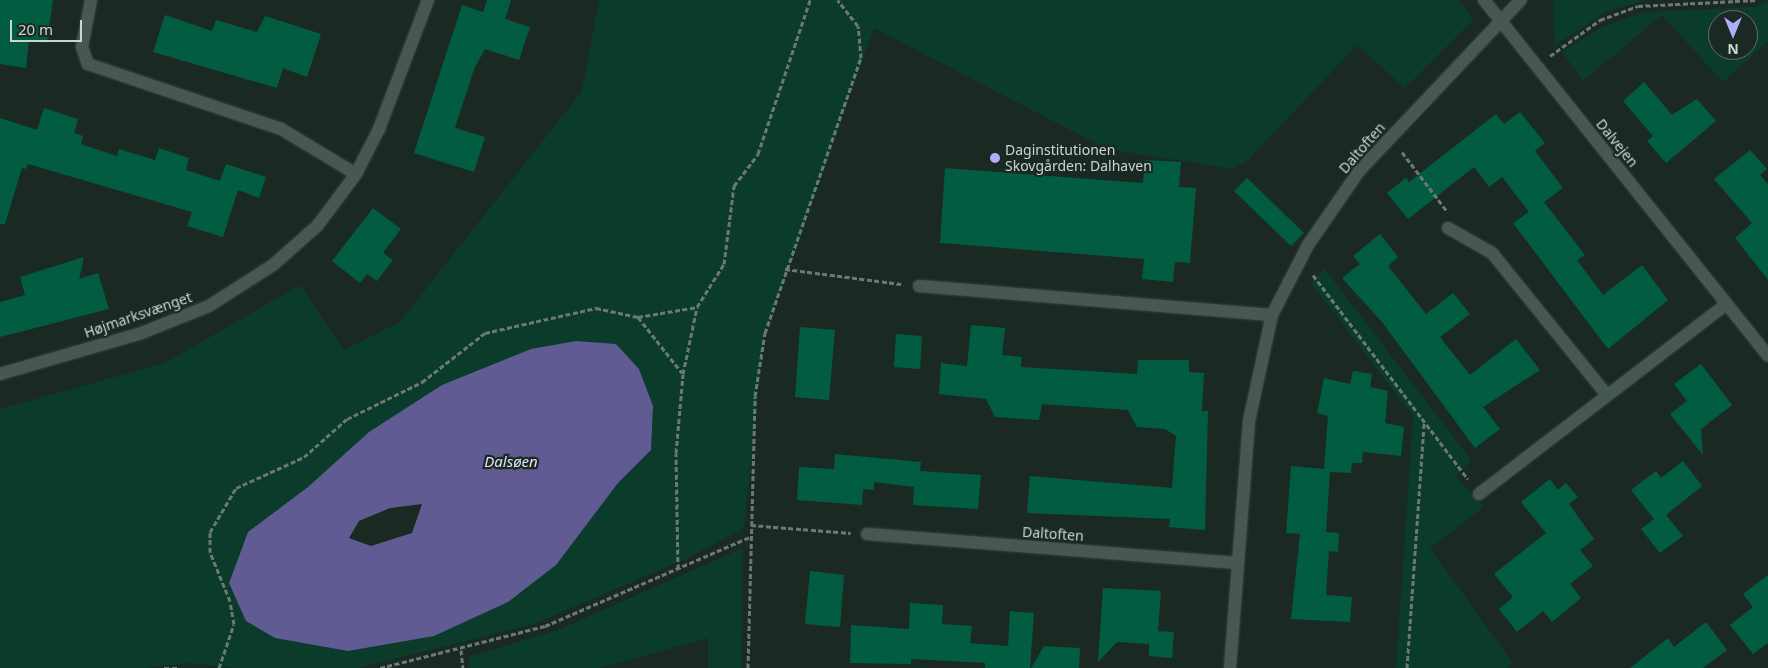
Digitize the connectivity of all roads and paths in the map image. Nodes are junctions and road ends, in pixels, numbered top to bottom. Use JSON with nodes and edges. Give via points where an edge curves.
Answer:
{"nodes":[{"id":1,"x":91,"y":0,"type":"edge"},
{"id":2,"x":428,"y":0,"type":"edge"},
{"id":3,"x":810,"y":0,"type":"edge"},
{"id":4,"x":838,"y":0,"type":"edge"},
{"id":5,"x":1484,"y":0,"type":"edge"},
{"id":6,"x":1521,"y":0,"type":"edge"},
{"id":7,"x":1758,"y":0,"type":"edge"},
{"id":8,"x":1501,"y":22,"type":"junction"},
{"id":9,"x":1536,"y":66,"type":"junction"},
{"id":10,"x":1390,"y":138,"type":"junction"},
{"id":11,"x":356,"y":174,"type":"junction"},
{"id":12,"x":1448,"y":228,"type":"joint"},
{"id":13,"x":1301,"y":258,"type":"junction"},
{"id":14,"x":785,"y":269,"type":"junction"},
{"id":15,"x":919,"y":286,"type":"joint"},
{"id":16,"x":1727,"y":304,"type":"junction"},
{"id":17,"x":697,"y":307,"type":"junction"},
{"id":18,"x":1272,"y":314,"type":"junction"},
{"id":19,"x":638,"y":317,"type":"junction"},
{"id":20,"x":1768,"y":356,"type":"edge"},
{"id":21,"x":0,"y":374,"type":"edge"},
{"id":22,"x":682,"y":374,"type":"junction"},
{"id":23,"x":1606,"y":394,"type":"junction"},
{"id":24,"x":1424,"y":421,"type":"junction"},
{"id":25,"x":1479,"y":494,"type":"joint"},
{"id":26,"x":751,"y":525,"type":"junction"},
{"id":27,"x":867,"y":534,"type":"joint"},
{"id":28,"x":750,"y":537,"type":"junction"},
{"id":29,"x":1237,"y":563,"type":"junction"},
{"id":30,"x":678,"y":569,"type":"junction"},
{"id":31,"x":461,"y":650,"type":"junction"},
{"id":32,"x":164,"y":668,"type":"edge"},
{"id":33,"x":179,"y":668,"type":"edge"},
{"id":34,"x":219,"y":668,"type":"edge"},
{"id":35,"x":380,"y":668,"type":"edge"},
{"id":36,"x":463,"y":668,"type":"edge"},
{"id":37,"x":748,"y":668,"type":"edge"},
{"id":38,"x":1230,"y":668,"type":"edge"},
{"id":39,"x":1407,"y":668,"type":"edge"}],
"edges":[{"from":1,"to":11,"type":"street","via":[[82,47],[88,64],[281,128]]},
{"from":2,"to":11,"type":"street","name":"Højmarksvænget","via":[[379,128]]},
{"from":3,"to":17,"type":"path","via":[[758,154],[734,186],[724,264]]},
{"from":4,"to":14,"type":"path","via":[[858,26],[861,58]]},
{"from":5,"to":8,"type":"street","name":"Dalvejen"},
{"from":6,"to":8,"type":"street","name":"Daltoften"},
{"from":7,"to":9,"type":"path","via":[[1638,6],[1600,20]]},
{"from":8,"to":9,"type":"street","name":"Dalvejen"},
{"from":8,"to":10,"type":"street","name":"Daltoften"},
{"from":9,"to":16,"type":"street","name":"Dalvejen"},
{"from":10,"to":12,"type":"path","via":[[1445,206]]},
{"from":10,"to":13,"type":"street","name":"Daltoften","via":[[1360,170]]},
{"from":11,"to":21,"type":"street","name":"Højmarksvænget","via":[[318,225],[273,265],[209,306],[139,334]]},
{"from":12,"to":23,"type":"street","via":[[1492,253]]},
{"from":13,"to":18,"type":"street","name":"Daltoften"},
{"from":13,"to":24,"type":"path"},
{"from":14,"to":15,"type":"path"},
{"from":14,"to":26,"type":"path","via":[[765,333],[755,396]]},
{"from":15,"to":18,"type":"street"},
{"from":16,"to":20,"type":"street","name":"Dalvejen"},
{"from":16,"to":23,"type":"street"},
{"from":17,"to":19,"type":"path"},
{"from":17,"to":22,"type":"path"},
{"from":18,"to":29,"type":"street","name":"Daltoften","via":[[1249,421]]},
{"from":19,"to":22,"type":"path"},
{"from":19,"to":34,"type":"path","via":[[596,308],[485,333],[422,382],[347,419],[304,457],[236,488],[210,532],[210,552],[230,601],[234,624]]},
{"from":22,"to":30,"type":"path","via":[[676,453]]},
{"from":23,"to":25,"type":"street"},
{"from":24,"to":25,"type":"path"},
{"from":24,"to":39,"type":"path"},
{"from":26,"to":27,"type":"path"},
{"from":26,"to":28,"type":"path"},
{"from":27,"to":29,"type":"street","name":"Daltoften"},
{"from":28,"to":30,"type":"path"},
{"from":28,"to":37,"type":"path"},
{"from":29,"to":38,"type":"street","name":"Daltoften"},
{"from":30,"to":31,"type":"path","via":[[545,626]]},
{"from":31,"to":35,"type":"path"},
{"from":31,"to":36,"type":"path"},
{"from":32,"to":33,"type":"path"}]}
